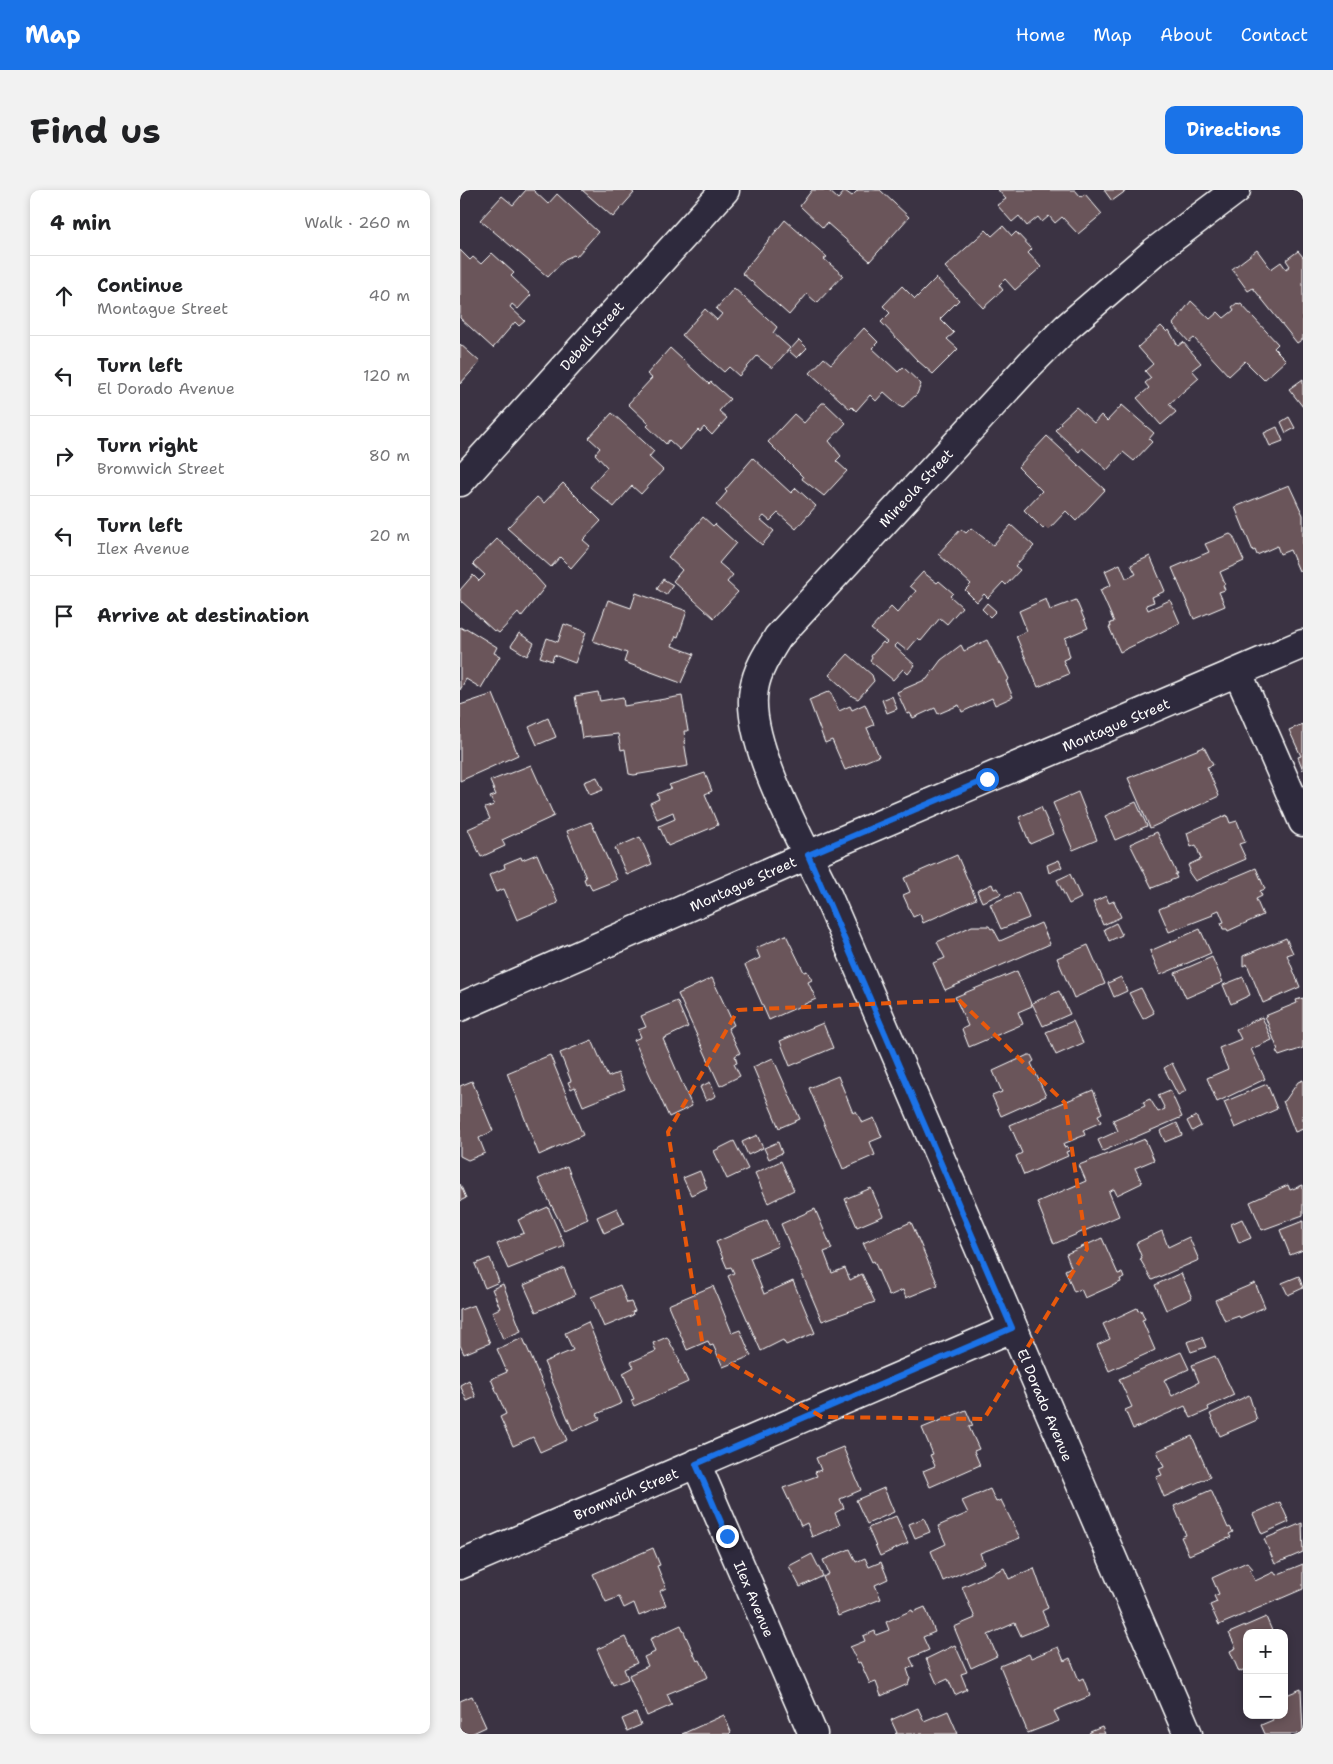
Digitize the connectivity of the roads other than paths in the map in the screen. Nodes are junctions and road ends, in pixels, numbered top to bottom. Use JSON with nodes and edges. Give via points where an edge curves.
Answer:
{"nodes":[{"id":1,"x":725,"y":190,"type":"edge"},
{"id":2,"x":1236,"y":190,"type":"edge"},
{"id":3,"x":460,"y":482,"type":"edge"},
{"id":4,"x":1303,"y":644,"type":"edge"},
{"id":5,"x":1238,"y":673,"type":"junction"},
{"id":6,"x":1303,"y":822,"type":"edge"},
{"id":7,"x":808,"y":855,"type":"junction"},
{"id":8,"x":462,"y":999,"type":"edge"},
{"id":9,"x":1012,"y":1328,"type":"junction"},
{"id":10,"x":696,"y":1464,"type":"junction"},
{"id":11,"x":460,"y":1565,"type":"edge"},
{"id":12,"x":812,"y":1734,"type":"edge"},
{"id":13,"x":1188,"y":1734,"type":"edge"}],
"edges":[{"from":1,"to":3,"type":"street","name":"Debell Street"},
{"from":2,"to":7,"type":"street","name":"Mineola Street","via":[[1154,252],[1067,327],[778,638],[764,660],[754,689],[753,720],[760,746]]},
{"from":4,"to":5,"type":"street","name":"Montague Street"},
{"from":5,"to":6,"type":"street"},
{"from":5,"to":7,"type":"street","name":"Montague Street"},
{"from":7,"to":8,"type":"street","name":"Montague Street"},
{"from":7,"to":9,"type":"street","name":"El Dorado Avenue"},
{"from":9,"to":10,"type":"street","name":"Bromwich Street"},
{"from":9,"to":13,"type":"street","name":"El Dorado Avenue"},
{"from":10,"to":11,"type":"street","name":"Bromwich Street"},
{"from":10,"to":12,"type":"street","name":"Ilex Avenue"}]}
